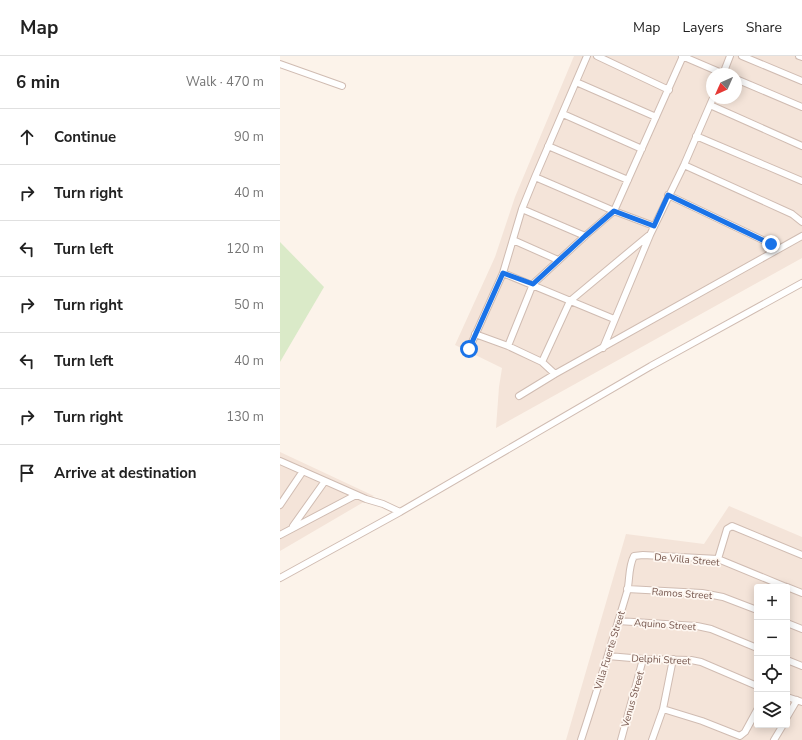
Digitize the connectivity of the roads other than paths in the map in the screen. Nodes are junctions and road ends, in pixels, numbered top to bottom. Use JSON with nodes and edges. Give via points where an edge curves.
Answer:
{"nodes":[{"id":1,"x":587,"y":56,"type":"edge"},
{"id":2,"x":598,"y":56,"type":"edge"},
{"id":3,"x":683,"y":56,"type":"edge"},
{"id":4,"x":730,"y":56,"type":"edge"},
{"id":5,"x":742,"y":56,"type":"edge"},
{"id":6,"x":799,"y":56,"type":"edge"},
{"id":7,"x":802,"y":57,"type":"edge"},
{"id":8,"x":280,"y":64,"type":"edge"},
{"id":9,"x":710,"y":68,"type":"edge"},
{"id":10,"x":725,"y":68,"type":"edge"},
{"id":11,"x":802,"y":81,"type":"edge"},
{"id":12,"x":576,"y":82,"type":"junction"},
{"id":13,"x":742,"y":82,"type":"edge"},
{"id":14,"x":342,"y":86,"type":"dead end"},
{"id":15,"x":669,"y":90,"type":"junction"},
{"id":16,"x":710,"y":105,"type":"joint"},
{"id":17,"x":802,"y":107,"type":"edge"},
{"id":18,"x":563,"y":114,"type":"junction"},
{"id":19,"x":656,"y":117,"type":"junction"},
{"id":20,"x":696,"y":136,"type":"junction"},
{"id":21,"x":548,"y":146,"type":"junction"},
{"id":22,"x":802,"y":146,"type":"edge"},
{"id":23,"x":642,"y":149,"type":"junction"},
{"id":24,"x":684,"y":165,"type":"junction"},
{"id":25,"x":535,"y":177,"type":"junction"},
{"id":26,"x":628,"y":180,"type":"junction"},
{"id":27,"x":802,"y":182,"type":"edge"},
{"id":28,"x":668,"y":195,"type":"junction"},
{"id":29,"x":522,"y":209,"type":"junction"},
{"id":30,"x":614,"y":211,"type":"junction"},
{"id":31,"x":802,"y":222,"type":"edge"},
{"id":32,"x":654,"y":226,"type":"junction"},
{"id":33,"x":650,"y":235,"type":"junction"},
{"id":34,"x":585,"y":236,"type":"junction"},
{"id":35,"x":802,"y":236,"type":"edge"},
{"id":36,"x":513,"y":240,"type":"junction"},
{"id":37,"x":778,"y":249,"type":"junction"},
{"id":38,"x":558,"y":260,"type":"junction"},
{"id":39,"x":503,"y":273,"type":"junction"},
{"id":40,"x":802,"y":283,"type":"edge"},
{"id":41,"x":533,"y":284,"type":"junction"},
{"id":42,"x":570,"y":301,"type":"junction"},
{"id":43,"x":614,"y":319,"type":"junction"},
{"id":44,"x":475,"y":334,"type":"junction"},
{"id":45,"x":508,"y":346,"type":"junction"},
{"id":46,"x":603,"y":348,"type":"junction"},
{"id":47,"x":469,"y":349,"type":"dead end"},
{"id":48,"x":542,"y":362,"type":"junction"},
{"id":49,"x":555,"y":374,"type":"junction"},
{"id":50,"x":519,"y":396,"type":"dead end"},
{"id":51,"x":281,"y":463,"type":"edge"},
{"id":52,"x":303,"y":471,"type":"junction"},
{"id":53,"x":325,"y":481,"type":"junction"},
{"id":54,"x":356,"y":494,"type":"junction"},
{"id":55,"x":280,"y":505,"type":"edge"},
{"id":56,"x":400,"y":512,"type":"junction"},
{"id":57,"x":292,"y":527,"type":"junction"},
{"id":58,"x":280,"y":534,"type":"edge"},
{"id":59,"x":802,"y":555,"type":"edge"},
{"id":60,"x":633,"y":559,"type":"joint"},
{"id":61,"x":718,"y":560,"type":"junction"},
{"id":62,"x":280,"y":578,"type":"edge"},
{"id":63,"x":778,"y":584,"type":"edge"},
{"id":64,"x":628,"y":589,"type":"junction"},
{"id":65,"x":790,"y":589,"type":"edge"},
{"id":66,"x":802,"y":594,"type":"edge"},
{"id":67,"x":754,"y":609,"type":"edge"},
{"id":68,"x":618,"y":621,"type":"junction"},
{"id":69,"x":790,"y":624,"type":"edge"},
{"id":70,"x":802,"y":629,"type":"edge"},
{"id":71,"x":754,"y":647,"type":"edge"},
{"id":72,"x":608,"y":656,"type":"junction"},
{"id":73,"x":643,"y":658,"type":"junction"},
{"id":74,"x":672,"y":659,"type":"junction"},
{"id":75,"x":790,"y":661,"type":"edge"},
{"id":76,"x":802,"y":666,"type":"edge"},
{"id":77,"x":754,"y":685,"type":"edge"},
{"id":78,"x":799,"y":701,"type":"edge"},
{"id":79,"x":663,"y":709,"type":"junction"},
{"id":80,"x":790,"y":713,"type":"edge"},
{"id":81,"x":754,"y":716,"type":"edge"},
{"id":82,"x":781,"y":728,"type":"edge"},
{"id":83,"x":653,"y":739,"type":"edge"},
{"id":84,"x":581,"y":740,"type":"edge"},
{"id":85,"x":621,"y":740,"type":"edge"},
{"id":86,"x":661,"y":740,"type":"edge"},
{"id":87,"x":774,"y":740,"type":"edge"}],
"edges":[{"from":1,"to":12,"type":"street"},
{"from":2,"to":15,"type":"street"},
{"from":3,"to":9,"type":"street"},
{"from":3,"to":15,"type":"street"},
{"from":4,"to":10,"type":"street"},
{"from":5,"to":11,"type":"street"},
{"from":6,"to":7,"type":"street"},
{"from":8,"to":14,"type":"street"},
{"from":12,"to":18,"type":"street"},
{"from":12,"to":19,"type":"street"},
{"from":13,"to":17,"type":"street"},
{"from":15,"to":19,"type":"street"},
{"from":16,"to":20,"type":"street"},
{"from":16,"to":22,"type":"street"},
{"from":18,"to":21,"type":"street"},
{"from":18,"to":23,"type":"street"},
{"from":19,"to":23,"type":"street"},
{"from":20,"to":24,"type":"street"},
{"from":20,"to":27,"type":"street"},
{"from":21,"to":25,"type":"street"},
{"from":21,"to":26,"type":"street"},
{"from":23,"to":26,"type":"street"},
{"from":24,"to":28,"type":"street"},
{"from":24,"to":31,"type":"street","via":[[792,214]]},
{"from":25,"to":29,"type":"street"},
{"from":25,"to":30,"type":"street"},
{"from":26,"to":30,"type":"street"},
{"from":28,"to":32,"type":"street"},
{"from":28,"to":37,"type":"street"},
{"from":29,"to":34,"type":"street"},
{"from":29,"to":36,"type":"street"},
{"from":30,"to":32,"type":"street"},
{"from":30,"to":34,"type":"street"},
{"from":32,"to":33,"type":"street"},
{"from":33,"to":42,"type":"street"},
{"from":33,"to":43,"type":"street"},
{"from":34,"to":38,"type":"street"},
{"from":35,"to":37,"type":"street"},
{"from":36,"to":38,"type":"street"},
{"from":36,"to":39,"type":"street"},
{"from":37,"to":46,"type":"street"},
{"from":38,"to":41,"type":"street"},
{"from":39,"to":41,"type":"street"},
{"from":39,"to":44,"type":"street"},
{"from":40,"to":56,"type":"street","via":[[651,366]]},
{"from":41,"to":42,"type":"street"},
{"from":41,"to":45,"type":"street"},
{"from":42,"to":43,"type":"street"},
{"from":42,"to":48,"type":"street"},
{"from":43,"to":46,"type":"street"},
{"from":44,"to":45,"type":"street"},
{"from":44,"to":47,"type":"street"},
{"from":45,"to":48,"type":"street"},
{"from":46,"to":49,"type":"street"},
{"from":48,"to":49,"type":"street"},
{"from":49,"to":50,"type":"street"},
{"from":51,"to":52,"type":"street"},
{"from":52,"to":53,"type":"street"},
{"from":52,"to":55,"type":"street"},
{"from":53,"to":54,"type":"street"},
{"from":53,"to":57,"type":"street"},
{"from":54,"to":56,"type":"street"},
{"from":54,"to":57,"type":"street"},
{"from":56,"to":62,"type":"street"},
{"from":57,"to":58,"type":"street"},
{"from":59,"to":61,"type":"street","via":[[732,526],[727,529]]},
{"from":60,"to":61,"type":"street","name":"De Villa Street","via":[[636,555]]},
{"from":60,"to":64,"type":"street","name":"Villa Fuerte Street"},
{"from":61,"to":63,"type":"street","name":"De Villa Street"},
{"from":64,"to":67,"type":"street","name":"Ramos Street","via":[[702,592]]},
{"from":64,"to":68,"type":"street","name":"Villa Fuerte Street"},
{"from":65,"to":66,"type":"street","name":"De Villa Street"},
{"from":68,"to":71,"type":"street","name":"Aquino Street","via":[[697,626]]},
{"from":68,"to":72,"type":"street","name":"Villa Fuerte Street"},
{"from":69,"to":70,"type":"street"},
{"from":72,"to":73,"type":"street","name":"Delphi Street"},
{"from":72,"to":84,"type":"street","name":"Villa Fuerte Street"},
{"from":73,"to":74,"type":"street","name":"Delphi Street"},
{"from":73,"to":85,"type":"street","name":"Venus Street"},
{"from":74,"to":77,"type":"street","name":"Delphi Street","via":[[701,662]]},
{"from":74,"to":79,"type":"street"},
{"from":75,"to":76,"type":"street"},
{"from":78,"to":80,"type":"street"},
{"from":79,"to":81,"type":"street","via":[[740,736]]},
{"from":79,"to":83,"type":"street"},
{"from":82,"to":87,"type":"street"},
{"from":83,"to":86,"type":"street"}]}
